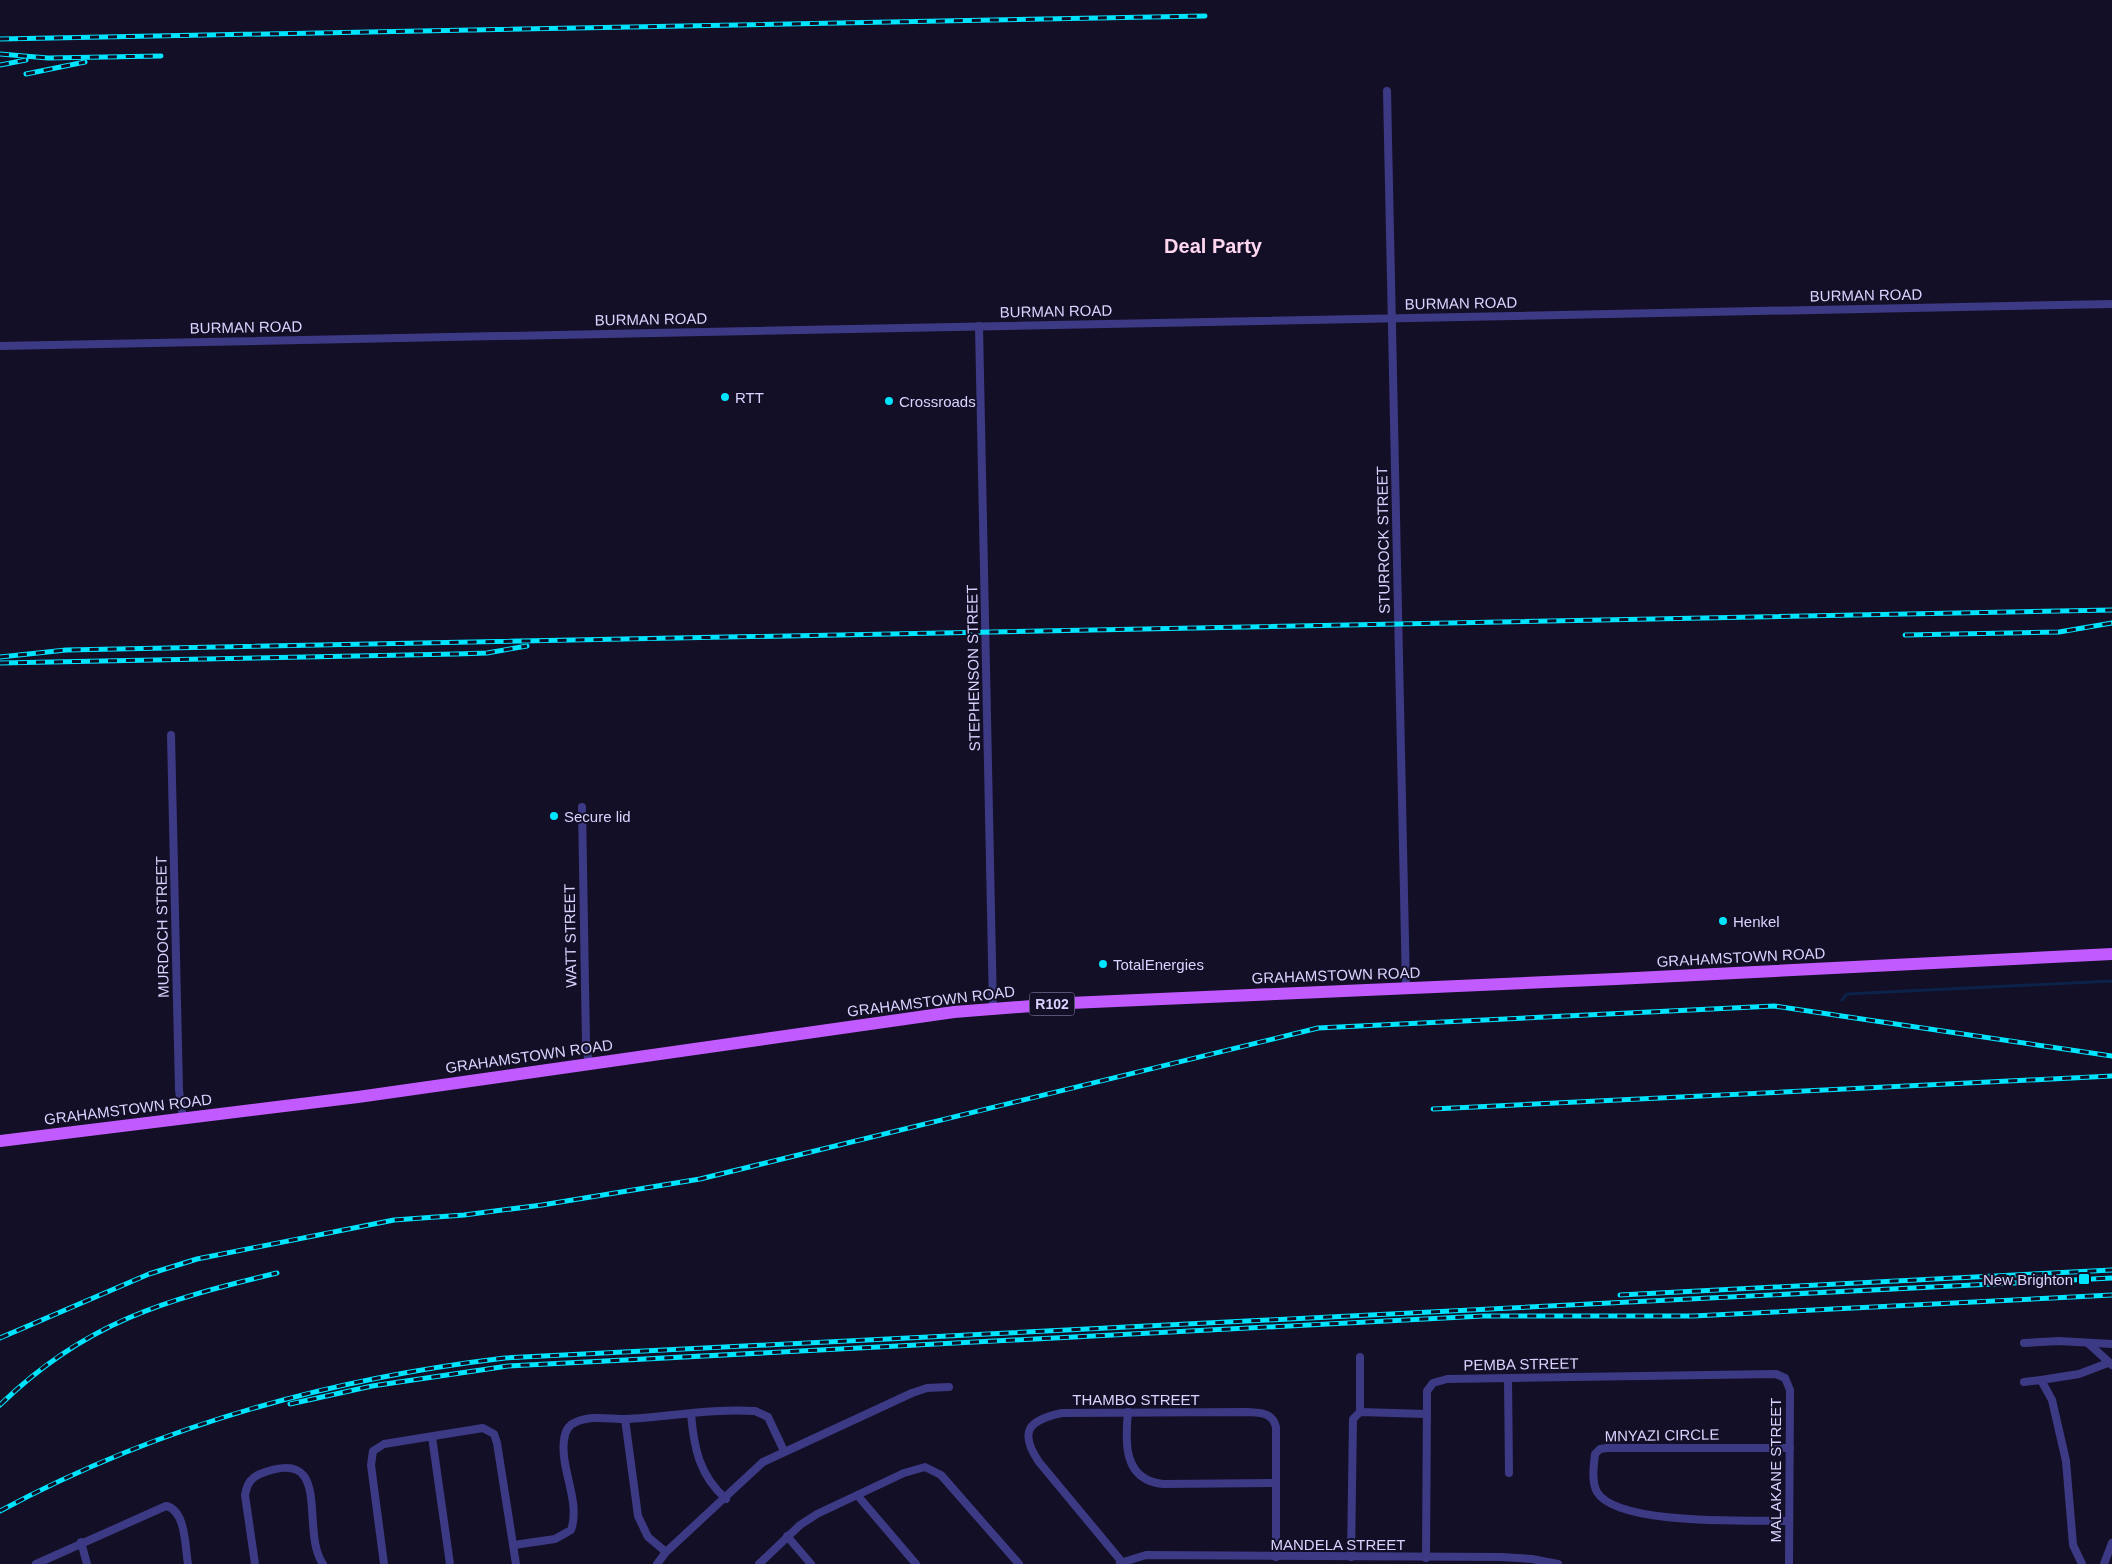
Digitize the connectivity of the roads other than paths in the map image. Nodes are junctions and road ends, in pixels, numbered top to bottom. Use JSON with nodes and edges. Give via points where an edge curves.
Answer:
{"nodes":[{"id":1,"x":1387,"y":91,"type":"dead end"},
{"id":2,"x":2112,"y":304,"type":"edge"},
{"id":3,"x":1392,"y":318,"type":"junction"},
{"id":4,"x":979,"y":326,"type":"junction"},
{"id":5,"x":0,"y":346,"type":"edge"},
{"id":6,"x":171,"y":735,"type":"dead end"},
{"id":7,"x":582,"y":807,"type":"dead end"},
{"id":8,"x":2112,"y":954,"type":"edge"},
{"id":9,"x":1406,"y":988,"type":"junction"},
{"id":10,"x":993,"y":1009,"type":"junction"},
{"id":11,"x":589,"y":1064,"type":"junction"},
{"id":12,"x":183,"y":1119,"type":"junction"},
{"id":13,"x":0,"y":1141,"type":"edge"},
{"id":14,"x":2024,"y":1343,"type":"dead end"},
{"id":15,"x":2089,"y":1344,"type":"junction"},
{"id":16,"x":2112,"y":1344,"type":"edge"},
{"id":17,"x":1360,"y":1358,"type":"dead end"},
{"id":18,"x":2110,"y":1364,"type":"edge"},
{"id":19,"x":1508,"y":1378,"type":"junction"},
{"id":20,"x":1785,"y":1378,"type":"joint"},
{"id":21,"x":2041,"y":1380,"type":"junction"},
{"id":22,"x":2024,"y":1382,"type":"dead end"},
{"id":23,"x":949,"y":1387,"type":"dead end"},
{"id":24,"x":1128,"y":1412,"type":"junction"},
{"id":25,"x":1360,"y":1412,"type":"junction"},
{"id":26,"x":691,"y":1414,"type":"junction"},
{"id":27,"x":1427,"y":1414,"type":"junction"},
{"id":28,"x":625,"y":1419,"type":"junction"},
{"id":29,"x":432,"y":1437,"type":"junction"},
{"id":30,"x":1790,"y":1448,"type":"junction"},
{"id":31,"x":784,"y":1451,"type":"junction"},
{"id":32,"x":1509,"y":1473,"type":"dead end"},
{"id":33,"x":1276,"y":1483,"type":"junction"},
{"id":34,"x":858,"y":1496,"type":"junction"},
{"id":35,"x":726,"y":1499,"type":"junction"},
{"id":36,"x":1789,"y":1521,"type":"junction"},
{"id":37,"x":787,"y":1536,"type":"junction"},
{"id":38,"x":81,"y":1542,"type":"junction"},
{"id":39,"x":2112,"y":1544,"type":"edge"},
{"id":40,"x":514,"y":1545,"type":"junction"},
{"id":41,"x":666,"y":1552,"type":"junction"},
{"id":42,"x":1276,"y":1557,"type":"junction"},
{"id":43,"x":1351,"y":1557,"type":"junction"},
{"id":44,"x":1426,"y":1558,"type":"junction"},
{"id":45,"x":1479,"y":1561,"type":"edge"},
{"id":46,"x":1120,"y":1563,"type":"edge"},
{"id":47,"x":36,"y":1564,"type":"edge"},
{"id":48,"x":87,"y":1564,"type":"edge"},
{"id":49,"x":188,"y":1564,"type":"edge"},
{"id":50,"x":255,"y":1564,"type":"edge"},
{"id":51,"x":324,"y":1564,"type":"edge"},
{"id":52,"x":383,"y":1564,"type":"edge"},
{"id":53,"x":450,"y":1564,"type":"edge"},
{"id":54,"x":516,"y":1564,"type":"edge"},
{"id":55,"x":657,"y":1564,"type":"edge"},
{"id":56,"x":760,"y":1564,"type":"edge"},
{"id":57,"x":811,"y":1564,"type":"edge"},
{"id":58,"x":916,"y":1564,"type":"edge"},
{"id":59,"x":1019,"y":1564,"type":"edge"},
{"id":60,"x":1558,"y":1564,"type":"edge"},
{"id":61,"x":1789,"y":1564,"type":"edge"},
{"id":62,"x":2082,"y":1564,"type":"edge"},
{"id":63,"x":2104,"y":1564,"type":"edge"}],
"edges":[{"from":1,"to":3,"type":"street","name":"STURROCK STREET"},
{"from":2,"to":3,"type":"street","name":"BURMAN ROAD"},
{"from":3,"to":4,"type":"street","name":"BURMAN ROAD"},
{"from":3,"to":9,"type":"street","name":"STURROCK STREET"},
{"from":4,"to":5,"type":"street","name":"BURMAN ROAD"},
{"from":4,"to":10,"type":"street","name":"STEPHENSON STREET"},
{"from":6,"to":12,"type":"street","name":"MURDOCH STREET","via":[[179,1090]]},
{"from":7,"to":11,"type":"street","name":"WATT STREET"},
{"from":8,"to":9,"type":"main road","name":"GRAHAMSTOWN ROAD","number":"R102"},
{"from":9,"to":10,"type":"main road","name":"GRAHAMSTOWN ROAD","number":"R102"},
{"from":10,"to":11,"type":"main road","name":"GRAHAMSTOWN ROAD","number":"R102"},
{"from":11,"to":12,"type":"main road","name":"GRAHAMSTOWN ROAD","number":"R102"},
{"from":12,"to":13,"type":"main road","name":"GRAHAMSTOWN ROAD","number":"R102"},
{"from":14,"to":15,"type":"street","via":[[2058,1340]]},
{"from":15,"to":16,"type":"street"},
{"from":15,"to":18,"type":"street"},
{"from":17,"to":25,"type":"street"},
{"from":18,"to":21,"type":"street","via":[[2079,1374]]},
{"from":19,"to":20,"type":"street","name":"PEMBA STREET","via":[[1776,1374]]},
{"from":19,"to":27,"type":"street","name":"PEMBA STREET","via":[[1438,1380],[1427,1391]]},
{"from":19,"to":32,"type":"street"},
{"from":20,"to":30,"type":"street","name":"MALAKANE STREET","via":[[1790,1390]]},
{"from":21,"to":22,"type":"street"},
{"from":21,"to":62,"type":"street","via":[[2052,1400],[2067,1466],[2073,1545]]},
{"from":23,"to":31,"type":"street","via":[[927,1388],[912,1393]]},
{"from":24,"to":33,"type":"street","via":[[1128,1456],[1136,1469],[1150,1481],[1163,1484]]},
{"from":24,"to":33,"type":"street","name":"THAMBO STREET","via":[[1264,1413],[1272,1417],[1276,1428]]},
{"from":24,"to":46,"type":"street","name":"THAMBO STREET","via":[[1062,1413],[1042,1417],[1030,1427],[1028,1434],[1030,1448],[1039,1462]]},
{"from":25,"to":27,"type":"street"},
{"from":25,"to":43,"type":"street","via":[[1353,1419]]},
{"from":26,"to":28,"type":"street"},
{"from":26,"to":31,"type":"street","via":[[744,1410],[762,1413],[772,1424]]},
{"from":26,"to":35,"type":"street","via":[[699,1463],[706,1477]]},
{"from":27,"to":44,"type":"street","name":"PEMBA STREET"},
{"from":28,"to":40,"type":"street","via":[[586,1418],[569,1426],[563,1453],[573,1517],[571,1530],[555,1539]]},
{"from":28,"to":41,"type":"street","via":[[638,1516],[648,1537]]},
{"from":29,"to":40,"type":"street","via":[[483,1428],[494,1434]]},
{"from":29,"to":52,"type":"street","via":[[384,1444],[372,1451]]},
{"from":29,"to":53,"type":"street"},
{"from":30,"to":36,"type":"street","name":"MALAKANE STREET"},
{"from":30,"to":36,"type":"street","name":"MNYAZI CIRCLE","via":[[1600,1448],[1595,1454],[1593,1470],[1596,1491],[1600,1495],[1613,1504],[1642,1515]]},
{"from":31,"to":35,"type":"street","via":[[763,1462]]},
{"from":33,"to":42,"type":"street","name":"THAMBO STREET"},
{"from":34,"to":37,"type":"street","via":[[817,1514]]},
{"from":34,"to":58,"type":"street"},
{"from":34,"to":59,"type":"street","via":[[904,1473],[918,1468],[931,1469],[941,1475]]},
{"from":35,"to":41,"type":"street"},
{"from":36,"to":61,"type":"street","name":"MALAKANE STREET"},
{"from":37,"to":56,"type":"street"},
{"from":37,"to":57,"type":"street"},
{"from":38,"to":47,"type":"street"},
{"from":38,"to":48,"type":"street"},
{"from":38,"to":49,"type":"street","via":[[166,1506],[177,1512],[181,1522]]},
{"from":39,"to":63,"type":"street"},
{"from":40,"to":54,"type":"street"},
{"from":41,"to":55,"type":"street"},
{"from":42,"to":43,"type":"street","name":"MANDELA STREET"},
{"from":42,"to":46,"type":"street","name":"MANDELA STREET","via":[[1146,1555]]},
{"from":43,"to":44,"type":"street","name":"MANDELA STREET"},
{"from":44,"to":45,"type":"street","name":"MANDELA STREET"},
{"from":45,"to":60,"type":"street","name":"MANDELA STREET","via":[[1532,1559]]},
{"from":50,"to":51,"type":"street","via":[[246,1486],[257,1475],[291,1468],[302,1472],[309,1485],[316,1542]]}]}
